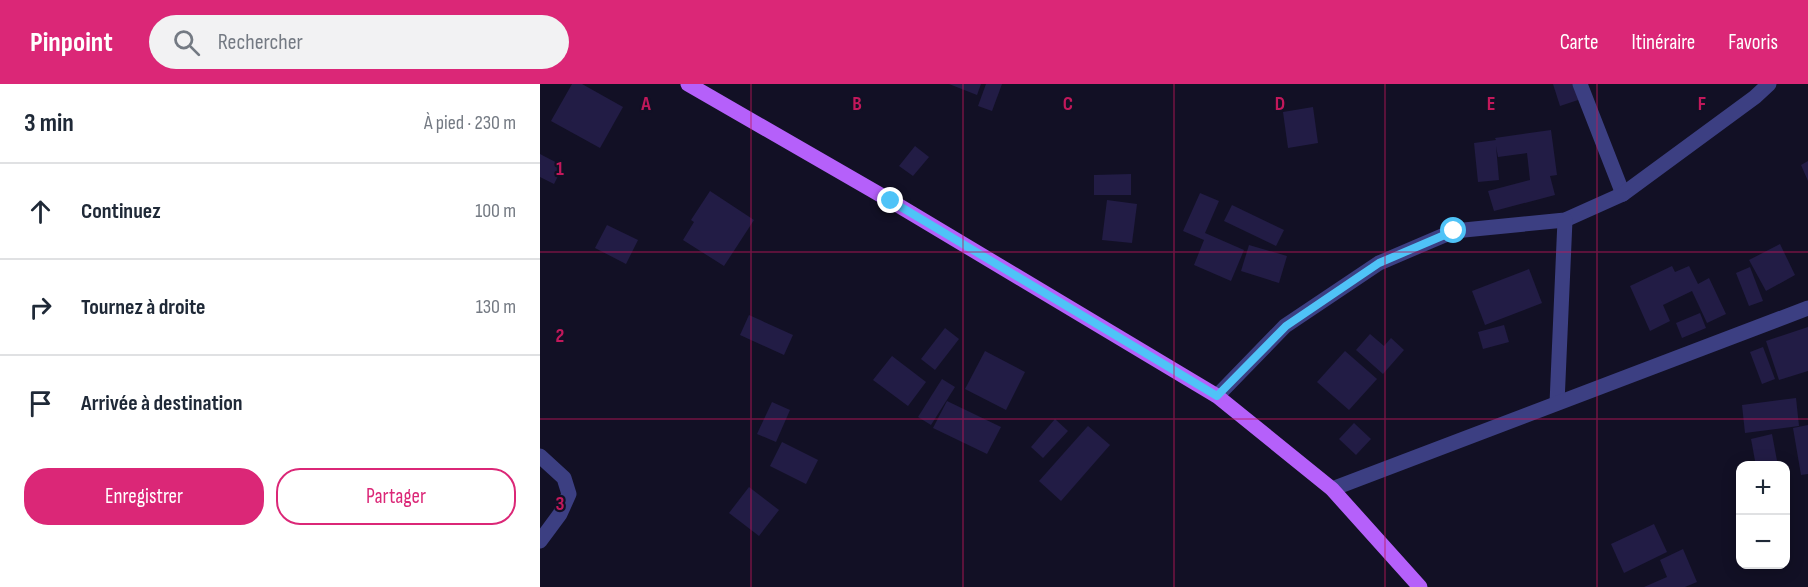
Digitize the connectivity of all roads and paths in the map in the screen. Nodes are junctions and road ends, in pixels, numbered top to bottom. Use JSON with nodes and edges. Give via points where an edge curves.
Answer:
{"nodes":[{"id":1,"x":688,"y":84,"type":"edge"},
{"id":2,"x":1580,"y":84,"type":"edge"},
{"id":3,"x":1769,"y":84,"type":"edge"},
{"id":4,"x":1623,"y":194,"type":"junction"},
{"id":5,"x":1565,"y":219,"type":"junction"},
{"id":6,"x":1808,"y":308,"type":"edge"},
{"id":7,"x":1217,"y":396,"type":"junction"},
{"id":8,"x":1557,"y":403,"type":"junction"},
{"id":9,"x":540,"y":456,"type":"edge"},
{"id":10,"x":1332,"y":489,"type":"junction"},
{"id":11,"x":540,"y":541,"type":"edge"},
{"id":12,"x":1420,"y":587,"type":"edge"}],
"edges":[{"from":1,"to":7,"type":"main road"},
{"from":2,"to":4,"type":"street"},
{"from":3,"to":4,"type":"street"},
{"from":4,"to":5,"type":"street"},
{"from":5,"to":7,"type":"street","via":[[1454,231],[1379,263],[1286,326]]},
{"from":5,"to":8,"type":"street"},
{"from":6,"to":8,"type":"street"},
{"from":7,"to":10,"type":"main road"},
{"from":8,"to":10,"type":"street"},
{"from":9,"to":11,"type":"street","via":[[564,478],[569,494]]},
{"from":10,"to":12,"type":"main road"}]}
